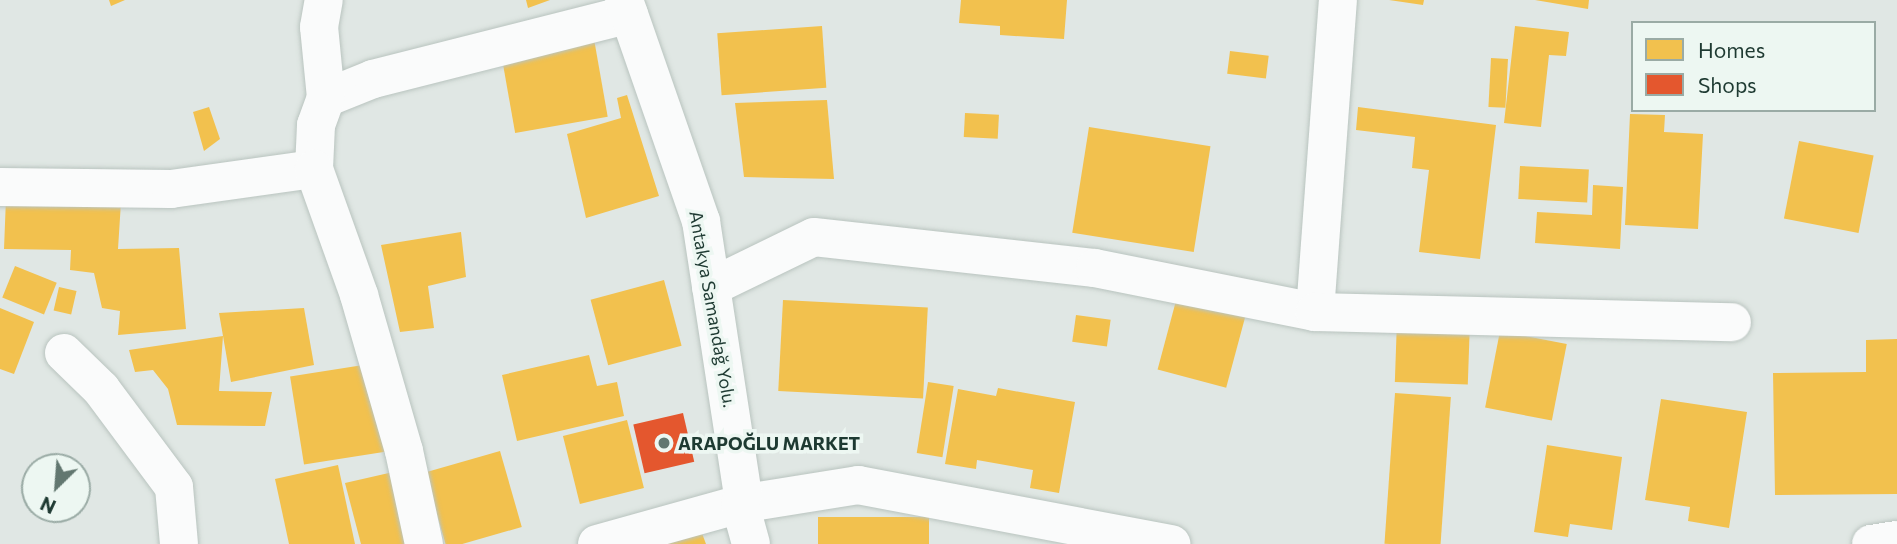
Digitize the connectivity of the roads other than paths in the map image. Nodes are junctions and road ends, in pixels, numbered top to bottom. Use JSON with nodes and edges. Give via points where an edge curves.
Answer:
{"nodes":[{"id":1,"x":324,"y":0,"type":"edge"},
{"id":2,"x":1338,"y":0,"type":"edge"},
{"id":3,"x":626,"y":7,"type":"edge"},
{"id":4,"x":326,"y":98,"type":"junction"},
{"id":5,"x":314,"y":169,"type":"junction"},
{"id":6,"x":0,"y":187,"type":"edge"},
{"id":7,"x":711,"y":287,"type":"junction"},
{"id":8,"x":1315,"y":312,"type":"junction"},
{"id":9,"x":1732,"y":322,"type":"dead end"},
{"id":10,"x":64,"y":354,"type":"dead end"},
{"id":11,"x":740,"y":504,"type":"junction"},
{"id":12,"x":1897,"y":540,"type":"edge"},
{"id":13,"x":179,"y":544,"type":"edge"},
{"id":14,"x":424,"y":544,"type":"edge"},
{"id":15,"x":597,"y":544,"type":"edge"},
{"id":16,"x":751,"y":544,"type":"edge"},
{"id":17,"x":1171,"y":544,"type":"edge"},
{"id":18,"x":1871,"y":544,"type":"edge"}],
"edges":[{"from":1,"to":4,"type":"street","via":[[319,27]]},
{"from":2,"to":8,"type":"street"},
{"from":3,"to":4,"type":"street","via":[[373,79]]},
{"from":3,"to":7,"type":"street","name":"Antakya Samandağ Yolu.","via":[[701,221]]},
{"from":4,"to":5,"type":"street","via":[[316,125]]},
{"from":5,"to":6,"type":"street","via":[[171,189]]},
{"from":5,"to":14,"type":"street","via":[[359,295],[404,451]]},
{"from":7,"to":8,"type":"street","via":[[814,237],[1095,268]]},
{"from":7,"to":11,"type":"street","name":"Antakya Samandağ Yolu.","via":[[743,494]]},
{"from":8,"to":9,"type":"street"},
{"from":10,"to":13,"type":"street","via":[[101,389],[174,487]]},
{"from":11,"to":15,"type":"street"},
{"from":11,"to":16,"type":"street","name":"Antakya Samandağ Yolu."},
{"from":11,"to":17,"type":"street","via":[[858,485]]},
{"from":12,"to":18,"type":"street"}]}
